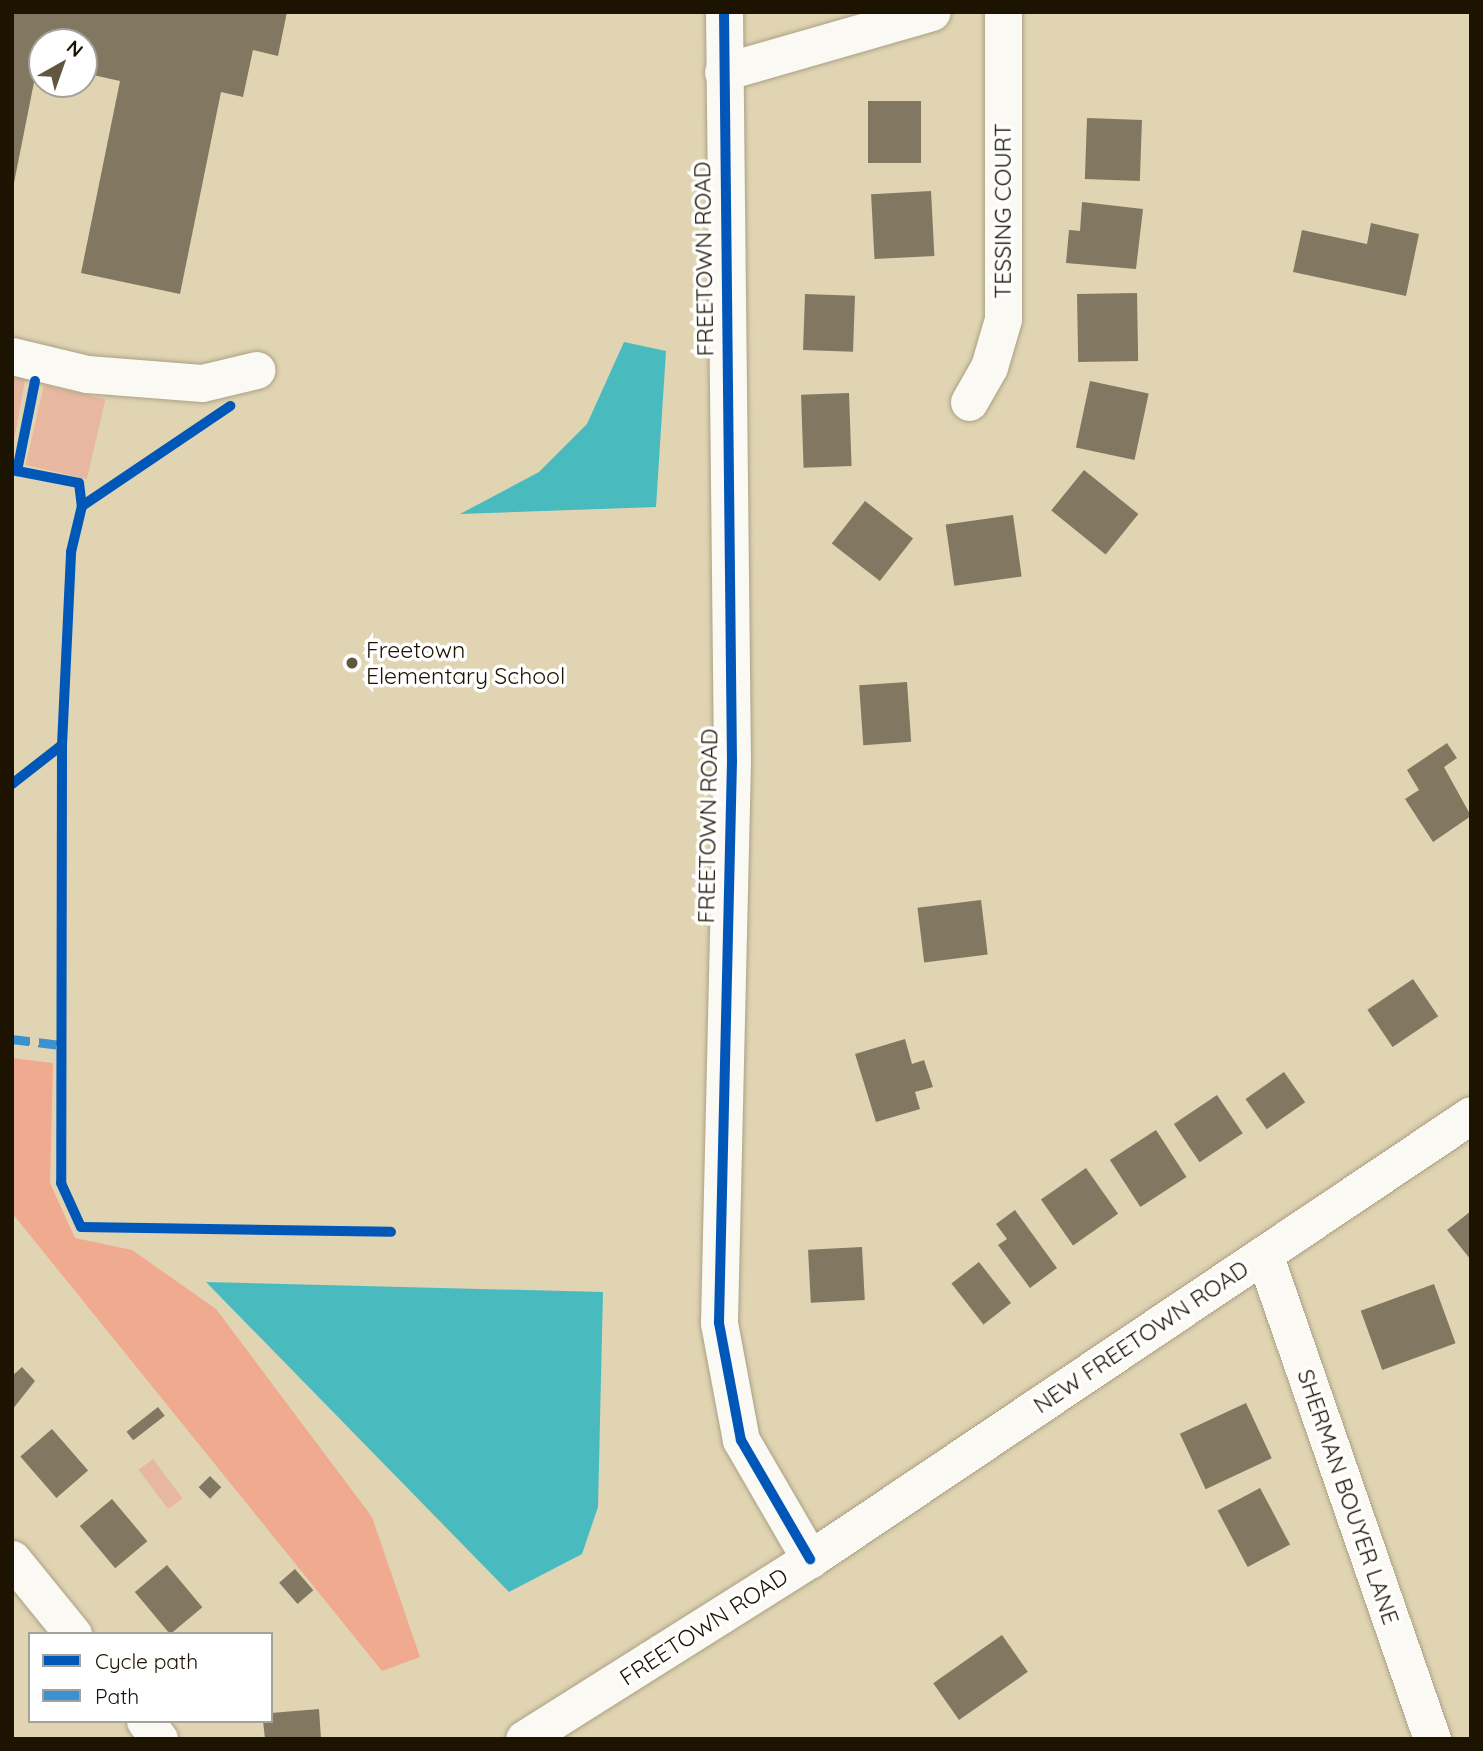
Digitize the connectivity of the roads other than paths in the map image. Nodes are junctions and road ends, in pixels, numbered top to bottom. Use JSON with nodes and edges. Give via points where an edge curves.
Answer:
{"nodes":[{"id":1,"x":724,"y":12,"type":"edge"},
{"id":2,"x":932,"y":12,"type":"edge"},
{"id":3,"x":1003,"y":12,"type":"edge"},
{"id":4,"x":723,"y":72,"type":"junction"},
{"id":5,"x":12,"y":356,"type":"edge"},
{"id":6,"x":256,"y":370,"type":"dead end"},
{"id":7,"x":969,"y":401,"type":"dead end"},
{"id":8,"x":1471,"y":1115,"type":"edge"},
{"id":9,"x":1264,"y":1254,"type":"junction"},
{"id":10,"x":12,"y":1559,"type":"edge"},
{"id":11,"x":810,"y":1559,"type":"junction"},
{"id":12,"x":72,"y":1632,"type":"edge"},
{"id":13,"x":147,"y":1723,"type":"edge"},
{"id":14,"x":159,"y":1739,"type":"edge"},
{"id":15,"x":524,"y":1739,"type":"edge"},
{"id":16,"x":1432,"y":1739,"type":"edge"}],
"edges":[{"from":1,"to":4,"type":"street","name":"FREETOWN ROAD"},
{"from":2,"to":4,"type":"street"},
{"from":3,"to":7,"type":"street","name":"TESSING COURT","via":[[1003,319],[989,367]]},
{"from":4,"to":11,"type":"street","name":"FREETOWN ROAD","via":[[732,761],[719,1323],[741,1440]]},
{"from":5,"to":6,"type":"street","via":[[87,374],[202,383]]},
{"from":8,"to":9,"type":"street","name":"NEW FREETOWN ROAD"},
{"from":9,"to":11,"type":"street","name":"NEW FREETOWN ROAD"},
{"from":9,"to":16,"type":"street","name":"SHERMAN BOUYER LANE"},
{"from":10,"to":12,"type":"street"},
{"from":11,"to":15,"type":"street","name":"FREETOWN ROAD"},
{"from":13,"to":14,"type":"street"}]}
